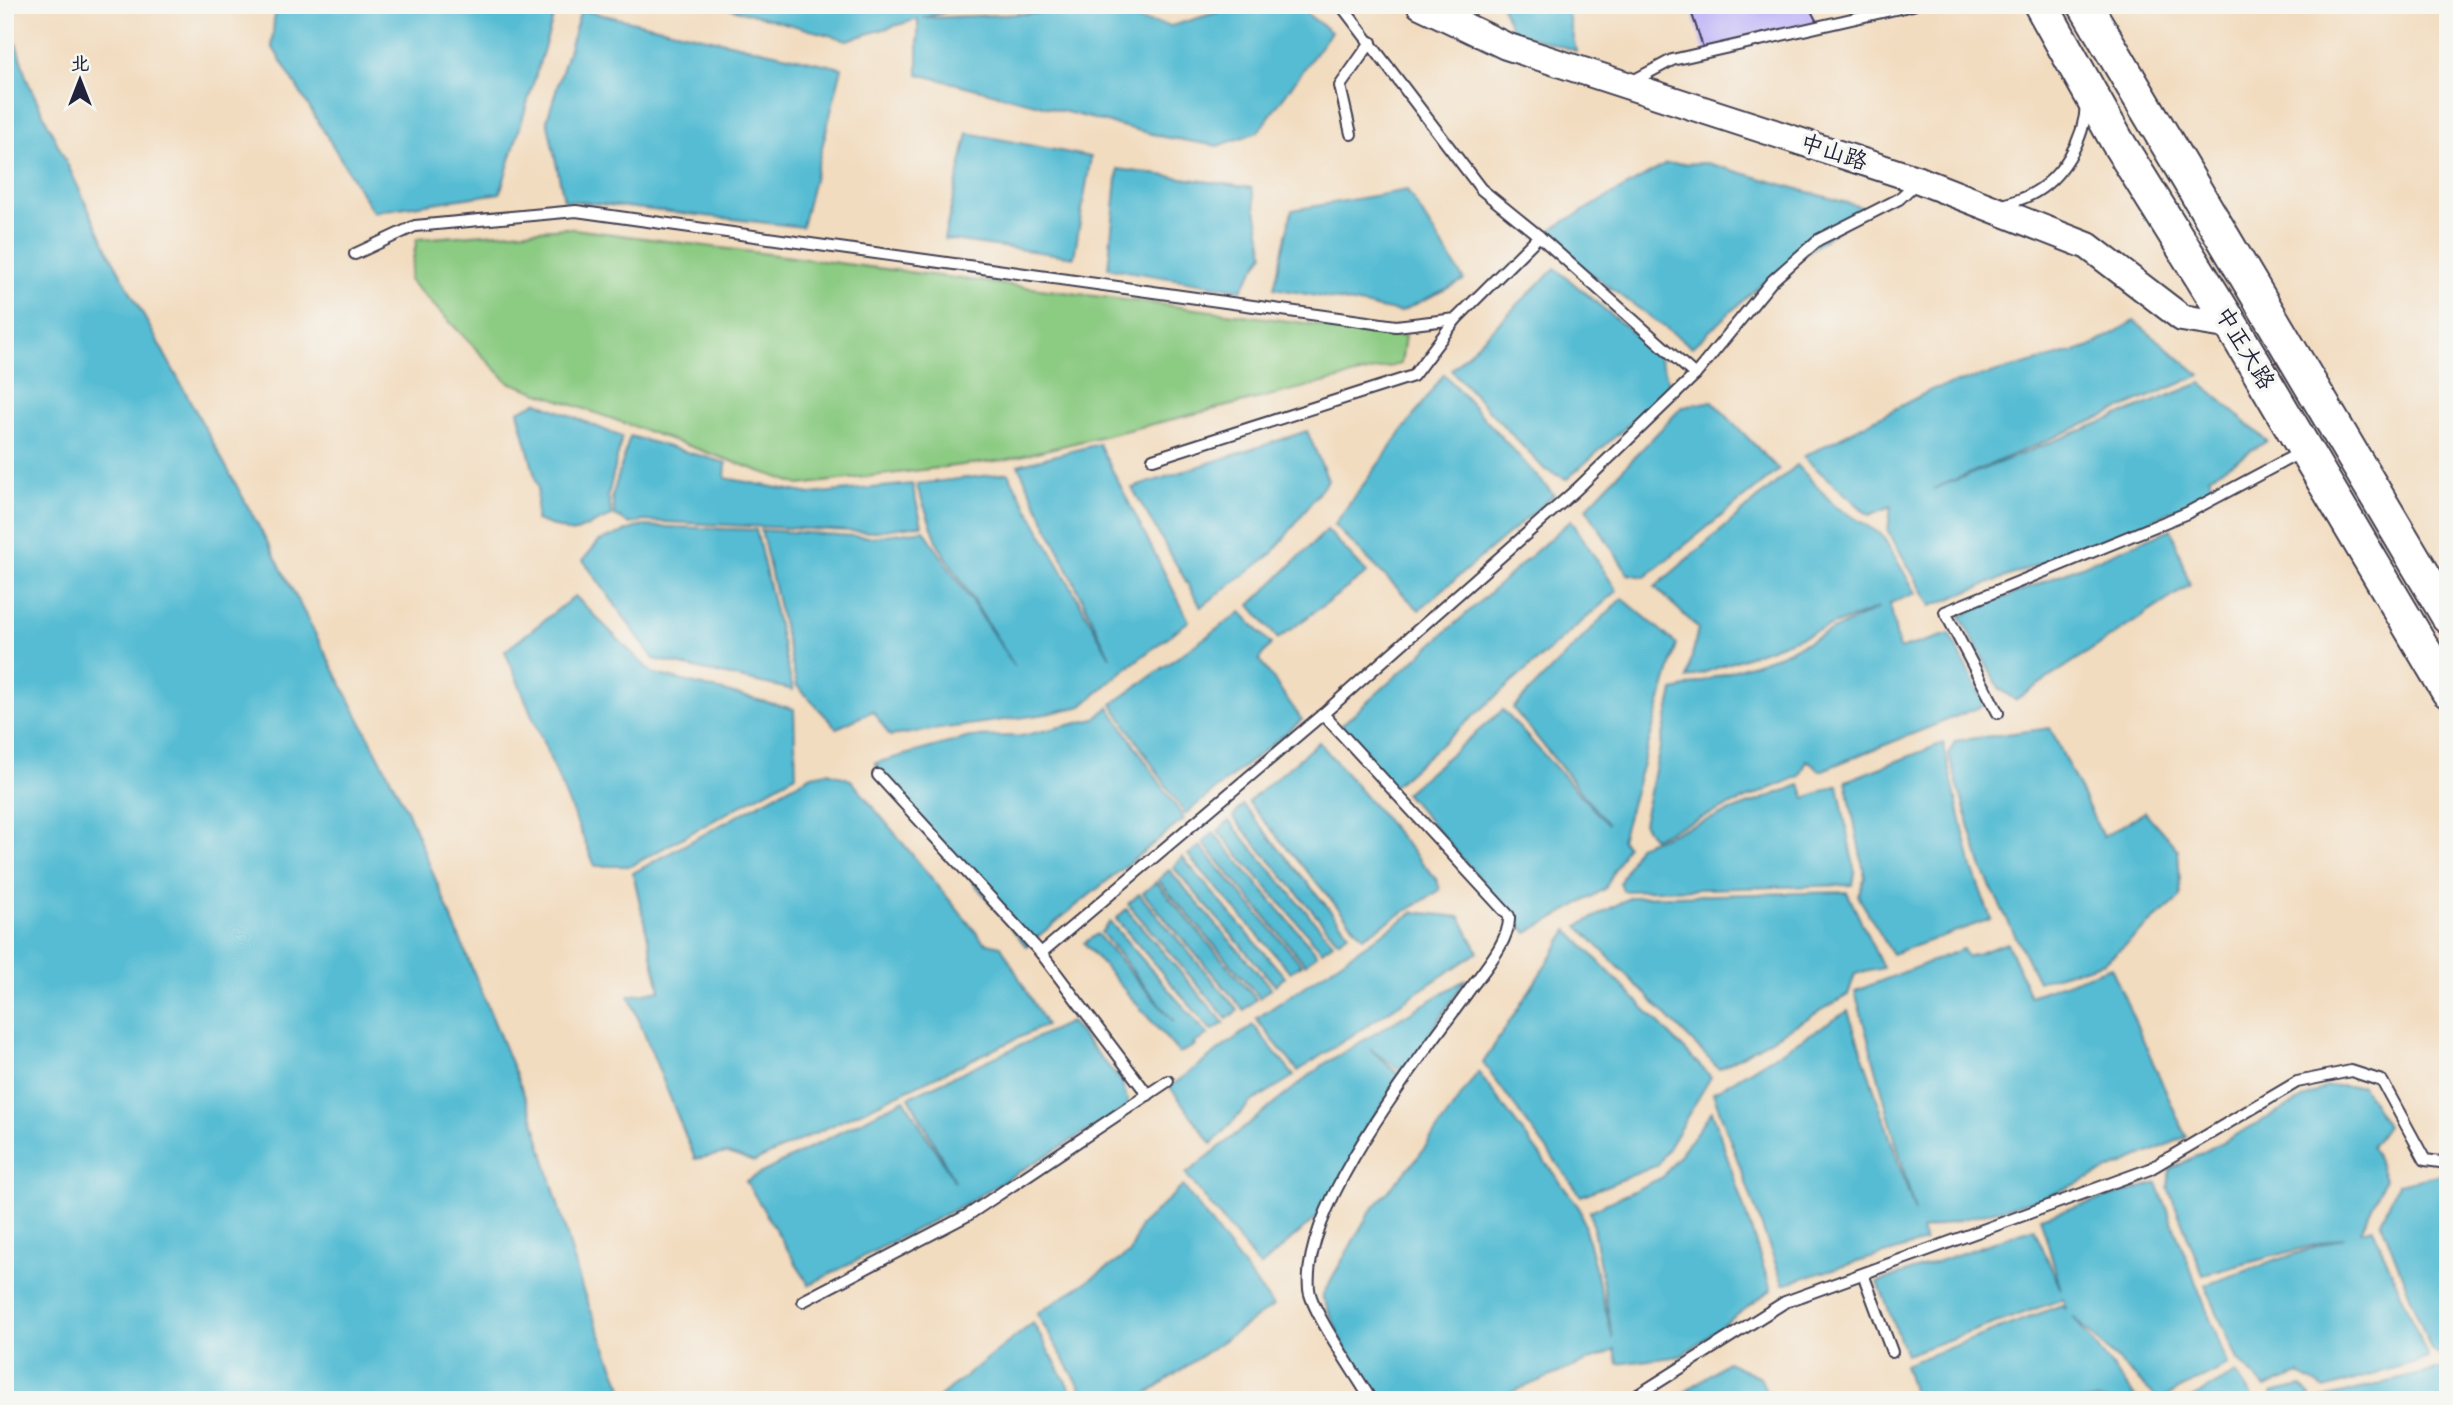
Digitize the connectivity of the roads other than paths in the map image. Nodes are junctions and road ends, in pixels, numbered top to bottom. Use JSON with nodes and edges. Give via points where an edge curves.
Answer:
{"nodes":[{"id":1,"x":1341,"y":5,"type":"edge"},
{"id":2,"x":1420,"y":5,"type":"edge"},
{"id":3,"x":1913,"y":5,"type":"edge"},
{"id":4,"x":2041,"y":5,"type":"edge"},
{"id":5,"x":2085,"y":5,"type":"edge"},
{"id":6,"x":1371,"y":42,"type":"junction"},
{"id":7,"x":1629,"y":83,"type":"junction"},
{"id":8,"x":2085,"y":84,"type":"junction"},
{"id":9,"x":1351,"y":134,"type":"dead end"},
{"id":10,"x":1919,"y":180,"type":"junction"},
{"id":11,"x":1990,"y":208,"type":"junction"},
{"id":12,"x":1539,"y":236,"type":"junction"},
{"id":13,"x":355,"y":254,"type":"dead end"},
{"id":14,"x":1456,"y":319,"type":"junction"},
{"id":15,"x":2232,"y":326,"type":"junction"},
{"id":16,"x":1695,"y":375,"type":"junction"},
{"id":17,"x":2306,"y":449,"type":"junction"},
{"id":18,"x":1153,"y":459,"type":"dead end"},
{"id":19,"x":2448,"y":616,"type":"edge"},
{"id":20,"x":2448,"y":691,"type":"edge"},
{"id":21,"x":1998,"y":713,"type":"dead end"},
{"id":22,"x":1323,"y":714,"type":"junction"},
{"id":23,"x":878,"y":775,"type":"dead end"},
{"id":24,"x":1041,"y":953,"type":"junction"},
{"id":25,"x":1168,"y":1081,"type":"dead end"},
{"id":26,"x":1148,"y":1095,"type":"junction"},
{"id":27,"x":2448,"y":1163,"type":"edge"},
{"id":28,"x":1863,"y":1274,"type":"junction"},
{"id":29,"x":803,"y":1300,"type":"dead end"},
{"id":30,"x":1892,"y":1352,"type":"dead end"},
{"id":31,"x":1371,"y":1400,"type":"edge"},
{"id":32,"x":1630,"y":1400,"type":"edge"}],
"edges":[{"from":1,"to":6,"type":"lane"},
{"from":2,"to":7,"type":"street","name":"中山路","via":[[1506,46]]},
{"from":3,"to":7,"type":"lane","via":[[1672,60]]},
{"from":4,"to":8,"type":"main road","name":"中正大路"},
{"from":5,"to":19,"type":"main road","name":"中正大路"},
{"from":6,"to":9,"type":"lane","via":[[1340,86]]},
{"from":6,"to":12,"type":"lane","via":[[1481,189]]},
{"from":7,"to":10,"type":"street","name":"中山路"},
{"from":8,"to":11,"type":"lane","via":[[2083,130],[2069,159],[2029,196]]},
{"from":8,"to":15,"type":"main road","name":"中正大路"},
{"from":10,"to":11,"type":"street","name":"中山路"},
{"from":10,"to":16,"type":"lane","via":[[1899,199],[1818,240],[1772,281]]},
{"from":11,"to":15,"type":"street","name":"中山路","via":[[2088,246],[2182,318]]},
{"from":12,"to":14,"type":"lane"},
{"from":12,"to":16,"type":"lane"},
{"from":13,"to":14,"type":"lane","via":[[415,226],[576,211],[1396,326]]},
{"from":14,"to":18,"type":"lane","via":[[1413,376]]},
{"from":15,"to":17,"type":"main road","name":"中正大路"},
{"from":16,"to":22,"type":"lane","via":[[1577,489]]},
{"from":17,"to":20,"type":"main road","name":"中正大路"},
{"from":17,"to":21,"type":"lane","via":[[2187,513],[1945,612]]},
{"from":22,"to":24,"type":"lane"},
{"from":22,"to":31,"type":"lane","via":[[1509,916],[1510,927],[1345,1168],[1310,1257],[1309,1292]]},
{"from":23,"to":24,"type":"lane"},
{"from":24,"to":26,"type":"lane"},
{"from":25,"to":26,"type":"lane"},
{"from":26,"to":29,"type":"lane","via":[[968,1215]]},
{"from":27,"to":28,"type":"lane","via":[[2425,1160],[2382,1081],[2351,1071],[2297,1082],[2150,1169]]},
{"from":28,"to":30,"type":"lane"},
{"from":28,"to":32,"type":"lane","via":[[1785,1302]]}]}
